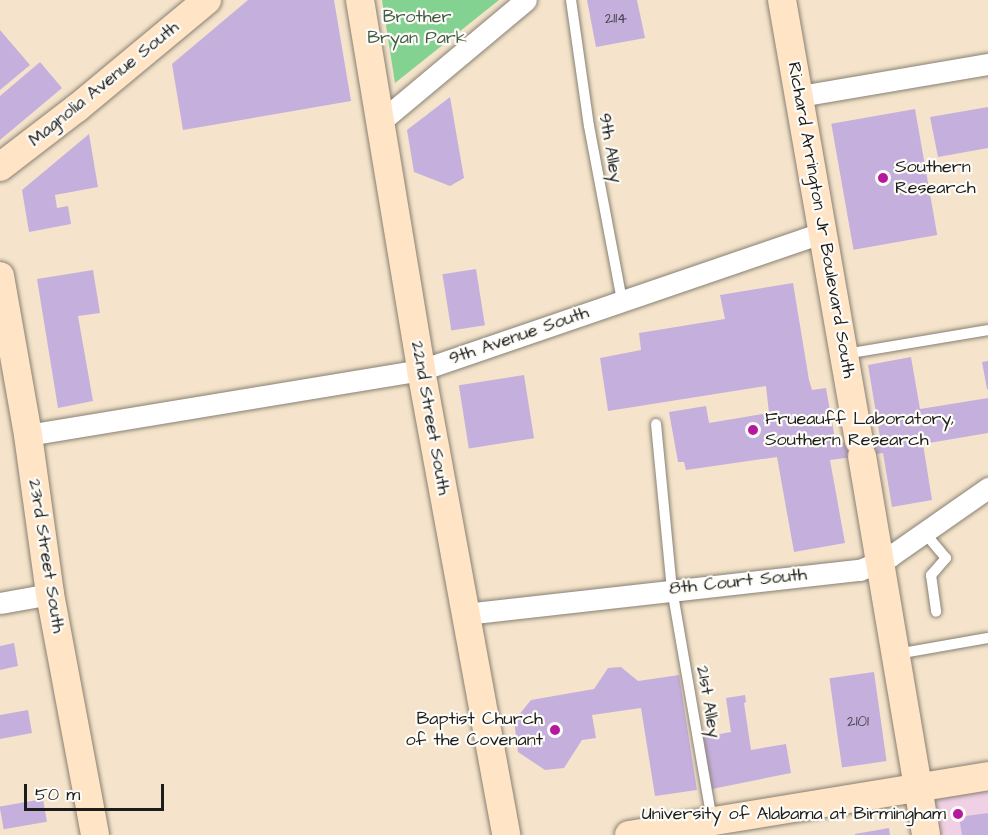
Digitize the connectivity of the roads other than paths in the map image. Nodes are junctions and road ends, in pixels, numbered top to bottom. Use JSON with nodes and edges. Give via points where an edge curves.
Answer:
{"nodes":[{"id":1,"x":207,"y":0,"type":"edge"},
{"id":2,"x":360,"y":0,"type":"edge"},
{"id":3,"x":526,"y":0,"type":"edge"},
{"id":4,"x":571,"y":0,"type":"edge"},
{"id":5,"x":782,"y":0,"type":"edge"},
{"id":6,"x":988,"y":64,"type":"edge"},
{"id":7,"x":800,"y":96,"type":"junction"},
{"id":8,"x":380,"y":122,"type":"junction"},
{"id":9,"x":0,"y":167,"type":"edge"},
{"id":10,"x":824,"y":232,"type":"junction"},
{"id":11,"x":0,"y":278,"type":"edge"},
{"id":12,"x":622,"y":301,"type":"junction"},
{"id":13,"x":988,"y":330,"type":"edge"},
{"id":14,"x":845,"y":354,"type":"junction"},
{"id":15,"x":421,"y":370,"type":"junction"},
{"id":16,"x":656,"y":424,"type":"dead end"},
{"id":17,"x":28,"y":435,"type":"junction"},
{"id":18,"x":988,"y":488,"type":"edge"},
{"id":19,"x":924,"y":532,"type":"junction"},
{"id":20,"x":879,"y":561,"type":"junction"},
{"id":21,"x":672,"y":589,"type":"junction"},
{"id":22,"x":50,"y":594,"type":"junction"},
{"id":23,"x":0,"y":603,"type":"edge"},
{"id":24,"x":936,"y":612,"type":"dead end"},
{"id":25,"x":465,"y":614,"type":"junction"},
{"id":26,"x":988,"y":638,"type":"edge"},
{"id":27,"x":895,"y":655,"type":"junction"},
{"id":28,"x":988,"y":776,"type":"edge"},
{"id":29,"x":918,"y":788,"type":"junction"},
{"id":30,"x":712,"y":820,"type":"junction"},
{"id":31,"x":95,"y":835,"type":"edge"},
{"id":32,"x":506,"y":835,"type":"edge"},
{"id":33,"x":629,"y":835,"type":"edge"},
{"id":34,"x":926,"y":835,"type":"edge"}],
"edges":[{"from":1,"to":9,"type":"street","name":"Magnolia Avenue South"},
{"from":2,"to":8,"type":"street","name":"22nd Street South"},
{"from":3,"to":8,"type":"street"},
{"from":4,"to":12,"type":"lane","name":"9th Alley","via":[[589,126]]},
{"from":5,"to":7,"type":"street","name":"Richard Arrington Jr Boulevard South"},
{"from":6,"to":7,"type":"street"},
{"from":7,"to":10,"type":"street","name":"Richard Arrington Jr Boulevard South"},
{"from":8,"to":15,"type":"street","name":"22nd Street South"},
{"from":10,"to":12,"type":"street","name":"9th Avenue South"},
{"from":10,"to":14,"type":"street","name":"Richard Arrington Jr Boulevard South"},
{"from":11,"to":17,"type":"street","name":"23rd Street South"},
{"from":12,"to":15,"type":"street","name":"9th Avenue South"},
{"from":13,"to":14,"type":"lane"},
{"from":14,"to":20,"type":"street","name":"Richard Arrington Jr Boulevard South"},
{"from":15,"to":17,"type":"street","name":"9th Avenue South"},
{"from":15,"to":25,"type":"street","name":"22nd Street South"},
{"from":16,"to":21,"type":"lane","name":"21st Alley"},
{"from":17,"to":22,"type":"street","name":"23rd Street South"},
{"from":18,"to":19,"type":"street","name":"8th Court South"},
{"from":19,"to":20,"type":"street","name":"8th Court South"},
{"from":19,"to":24,"type":"lane","via":[[946,558],[931,575]]},
{"from":20,"to":21,"type":"street","name":"8th Court South","via":[[860,570]]},
{"from":20,"to":27,"type":"street","name":"Richard Arrington Jr Boulevard South"},
{"from":21,"to":25,"type":"street","name":"8th Court South"},
{"from":21,"to":30,"type":"lane","name":"21st Alley"},
{"from":22,"to":23,"type":"street"},
{"from":22,"to":31,"type":"street","name":"23rd Street South"},
{"from":25,"to":32,"type":"street","name":"22nd Street South"},
{"from":26,"to":27,"type":"lane"},
{"from":27,"to":29,"type":"street","name":"Richard Arrington Jr Boulevard South"},
{"from":28,"to":29,"type":"street"},
{"from":29,"to":30,"type":"street"},
{"from":29,"to":34,"type":"street","name":"Richard Arrington Jr Boulevard South"},
{"from":30,"to":33,"type":"street"}]}
